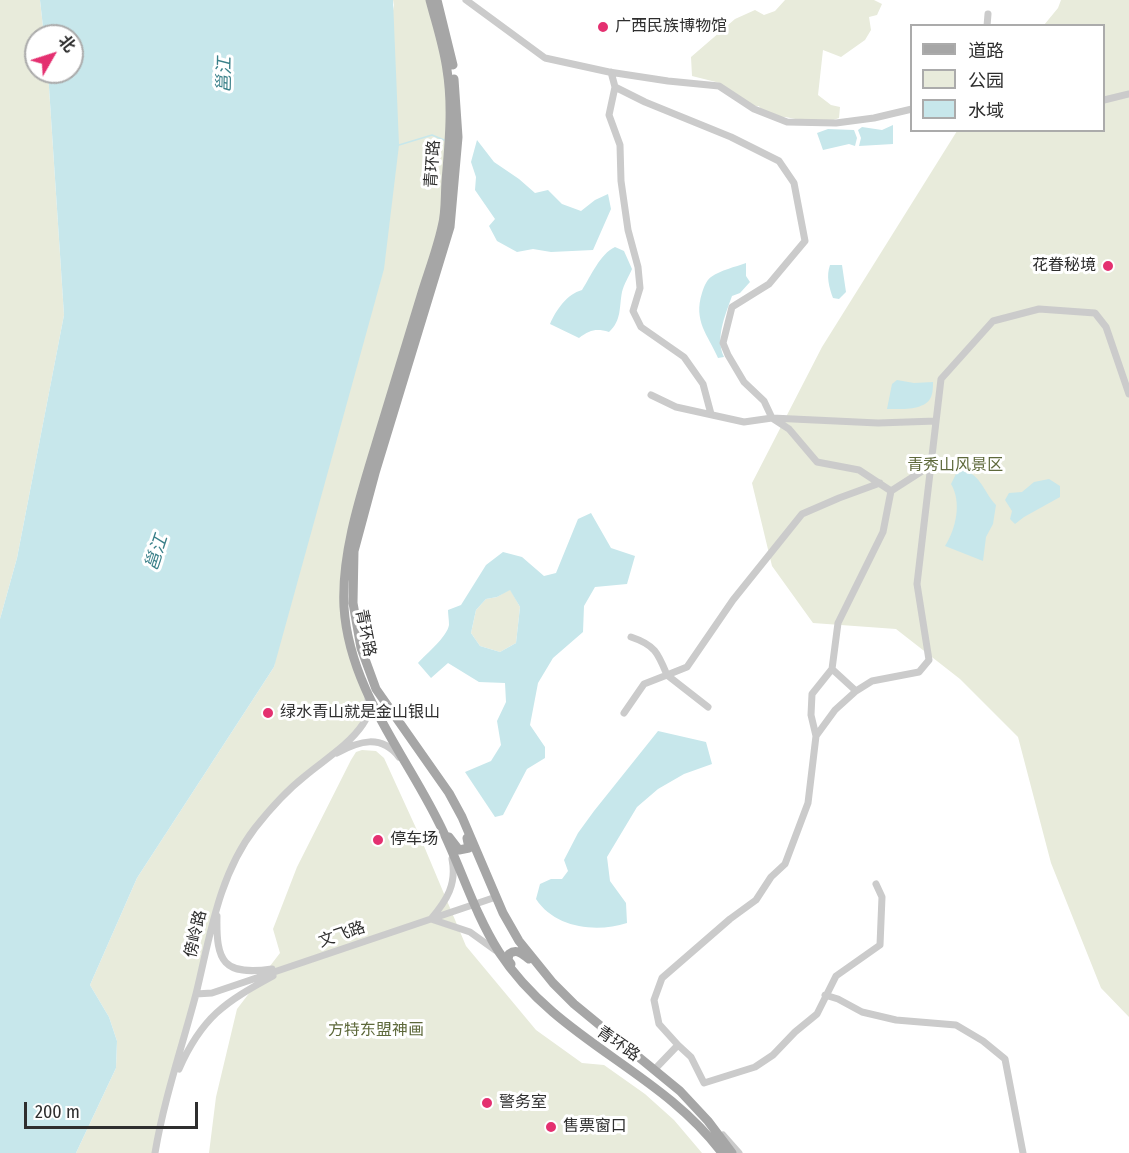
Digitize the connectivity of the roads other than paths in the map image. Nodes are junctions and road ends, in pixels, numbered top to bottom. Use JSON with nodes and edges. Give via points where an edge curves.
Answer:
{"nodes":[{"id":1,"x":430,"y":0,"type":"edge"},
{"id":2,"x":437,"y":0,"type":"edge"},
{"id":3,"x":466,"y":0,"type":"edge"},
{"id":4,"x":988,"y":14,"type":"dead end"},
{"id":5,"x":987,"y":24,"type":"edge"},
{"id":6,"x":611,"y":72,"type":"junction"},
{"id":7,"x":615,"y":87,"type":"junction"},
{"id":8,"x":1129,"y":93,"type":"edge"},
{"id":9,"x":1105,"y":100,"type":"edge"},
{"id":10,"x":910,"y":109,"type":"edge"},
{"id":11,"x":1129,"y":394,"type":"edge"},
{"id":12,"x":651,"y":395,"type":"dead end"},
{"id":13,"x":711,"y":414,"type":"junction"},
{"id":14,"x":772,"y":418,"type":"junction"},
{"id":15,"x":936,"y":421,"type":"junction"},
{"id":16,"x":930,"y":466,"type":"junction"},
{"id":17,"x":879,"y":483,"type":"junction"},
{"id":18,"x":891,"y":491,"type":"junction"},
{"id":19,"x":631,"y":637,"type":"dead end"},
{"id":20,"x":832,"y":669,"type":"junction"},
{"id":21,"x":667,"y":675,"type":"junction"},
{"id":22,"x":856,"y":691,"type":"junction"},
{"id":23,"x":368,"y":694,"type":"junction"},
{"id":24,"x":708,"y":707,"type":"dead end"},
{"id":25,"x":624,"y":713,"type":"dead end"},
{"id":26,"x":816,"y":736,"type":"junction"},
{"id":27,"x":330,"y":757,"type":"junction"},
{"id":28,"x":416,"y":780,"type":"junction"},
{"id":29,"x":462,"y":817,"type":"junction"},
{"id":30,"x":441,"y":825,"type":"junction"},
{"id":31,"x":450,"y":847,"type":"junction"},
{"id":32,"x":876,"y":884,"type":"dead end"},
{"id":33,"x":496,"y":897,"type":"junction"},
{"id":34,"x":218,"y":903,"type":"junction"},
{"id":35,"x":474,"y":904,"type":"junction"},
{"id":36,"x":431,"y":919,"type":"junction"},
{"id":37,"x":501,"y":955,"type":"junction"},
{"id":38,"x":536,"y":964,"type":"junction"},
{"id":39,"x":289,"y":967,"type":"junction"},
{"id":40,"x":519,"y":979,"type":"junction"},
{"id":41,"x":196,"y":994,"type":"junction"},
{"id":42,"x":825,"y":995,"type":"junction"},
{"id":43,"x":678,"y":1045,"type":"junction"},
{"id":44,"x":654,"y":1070,"type":"junction"},
{"id":45,"x":169,"y":1093,"type":"junction"},
{"id":46,"x":708,"y":1120,"type":"junction"},
{"id":47,"x":155,"y":1153,"type":"edge"},
{"id":48,"x":720,"y":1153,"type":"edge"},
{"id":49,"x":732,"y":1153,"type":"edge"},
{"id":50,"x":739,"y":1153,"type":"edge"},
{"id":51,"x":1023,"y":1153,"type":"edge"}],
"edges":[{"from":1,"to":23,"type":"main road","name":"青环路","via":[[448,71],[450,137],[443,225],[368,471],[344,577],[347,633]]},
{"from":2,"to":29,"type":"main road","name":"青环路","via":[[453,67],[458,137],[450,227],[354,551],[353,594],[355,625],[376,689],[436,771]]},
{"from":3,"to":6,"type":"street","via":[[545,58]]},
{"from":4,"to":5,"type":"street"},
{"from":6,"to":7,"type":"street"},
{"from":6,"to":10,"type":"street","via":[[719,86],[754,109],[787,122],[836,123]]},
{"from":7,"to":13,"type":"street","via":[[609,115],[620,146],[628,230],[638,267],[639,288],[633,311],[641,327],[684,357],[703,384]]},
{"from":7,"to":14,"type":"street","via":[[779,161],[794,183],[805,241],[769,284],[732,307],[723,343],[744,382],[764,401]]},
{"from":8,"to":9,"type":"street"},
{"from":11,"to":15,"type":"street","via":[[1106,327],[1095,313],[1039,309],[993,321],[941,379]]},
{"from":12,"to":13,"type":"street","via":[[676,407]]},
{"from":13,"to":14,"type":"street","via":[[744,422]]},
{"from":14,"to":15,"type":"street","via":[[878,423]]},
{"from":14,"to":17,"type":"street","via":[[789,429],[817,462],[859,470]]},
{"from":15,"to":16,"type":"street"},
{"from":16,"to":18,"type":"street"},
{"from":16,"to":22,"type":"street","via":[[916,584],[929,660],[920,672],[872,681]]},
{"from":17,"to":18,"type":"street"},
{"from":17,"to":21,"type":"street","via":[[802,514],[733,600],[687,668]]},
{"from":18,"to":20,"type":"street","via":[[883,532],[838,623]]},
{"from":19,"to":21,"type":"street","via":[[648,643]]},
{"from":20,"to":22,"type":"street"},
{"from":20,"to":26,"type":"street","via":[[812,694]]},
{"from":21,"to":24,"type":"street"},
{"from":21,"to":25,"type":"street","via":[[644,684]]},
{"from":22,"to":26,"type":"street","via":[[835,710]]},
{"from":23,"to":27,"type":"street","via":[[364,723]]},
{"from":23,"to":28,"type":"main road","name":"青环路"},
{"from":26,"to":43,"type":"street","via":[[808,803],[785,864],[756,900],[662,978],[654,999],[659,1024]]},
{"from":27,"to":28,"type":"street","via":[[355,744],[380,743],[395,752]]},
{"from":27,"to":34,"type":"street","name":"傍岭路","via":[[283,795],[249,835]]},
{"from":28,"to":30,"type":"main road","name":"青环路"},
{"from":29,"to":30,"type":"main road","via":[[469,848],[459,850]]},
{"from":29,"to":33,"type":"main road","name":"青环路"},
{"from":30,"to":31,"type":"main road","name":"青环路"},
{"from":31,"to":35,"type":"main road","name":"青环路"},
{"from":31,"to":36,"type":"street","via":[[452,886]]},
{"from":32,"to":42,"type":"street","via":[[882,897],[880,945],[836,976]]},
{"from":33,"to":35,"type":"street","name":"文飞路"},
{"from":33,"to":38,"type":"main road","name":"青环路"},
{"from":34,"to":39,"type":"street","via":[[218,947],[230,966],[251,972]]},
{"from":34,"to":41,"type":"street","name":"傍岭路"},
{"from":35,"to":36,"type":"street","name":"文飞路"},
{"from":35,"to":37,"type":"main road","name":"青环路"},
{"from":36,"to":37,"type":"street","via":[[470,932]]},
{"from":36,"to":39,"type":"street","name":"文飞路"},
{"from":37,"to":40,"type":"main road","name":"青环路"},
{"from":38,"to":40,"type":"main road","via":[[512,951],[508,960]]},
{"from":38,"to":44,"type":"main road","name":"青环路","via":[[588,1016]]},
{"from":39,"to":41,"type":"street","name":"文飞路","via":[[212,993]]},
{"from":39,"to":45,"type":"street","via":[[232,999],[209,1018],[189,1045]]},
{"from":40,"to":48,"type":"main road","name":"青环路","via":[[579,1035],[673,1100]]},
{"from":41,"to":45,"type":"street","name":"傍岭路"},
{"from":42,"to":43,"type":"street","via":[[817,1014],[755,1067],[704,1083],[691,1057]]},
{"from":42,"to":51,"type":"street","via":[[862,1012],[896,1020],[956,1025],[983,1041],[1005,1059]]},
{"from":43,"to":44,"type":"street"},
{"from":44,"to":46,"type":"main road","name":"青环路"},
{"from":45,"to":47,"type":"street","name":"傍岭路"},
{"from":46,"to":49,"type":"main road","name":"青环路"},
{"from":46,"to":50,"type":"street"}]}
